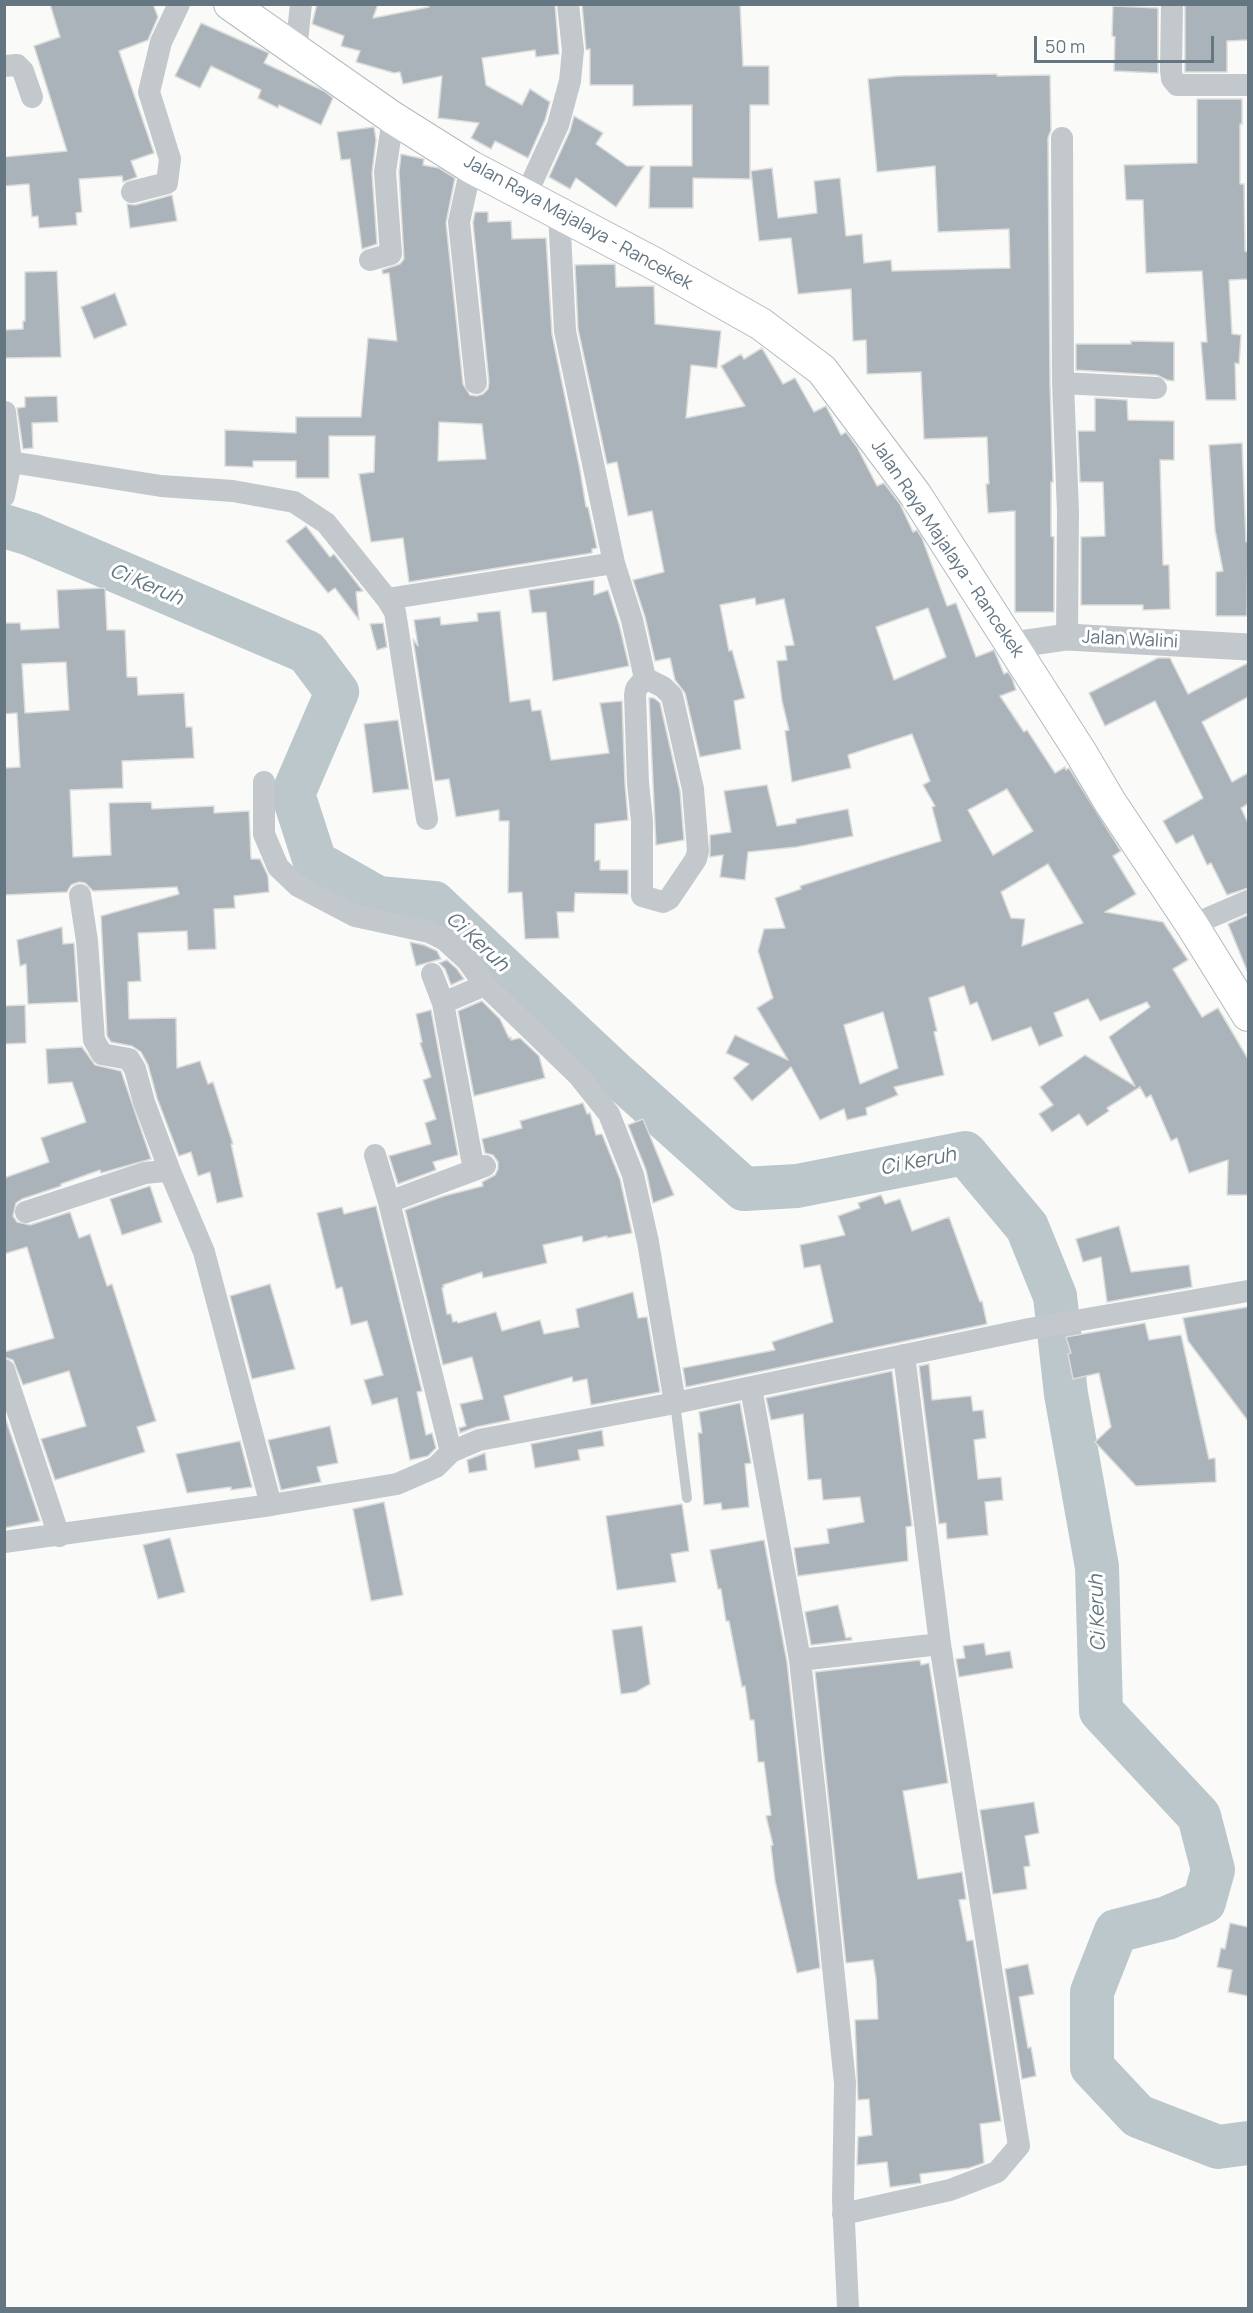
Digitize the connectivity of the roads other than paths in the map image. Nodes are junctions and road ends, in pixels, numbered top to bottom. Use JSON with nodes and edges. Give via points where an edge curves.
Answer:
{"nodes":[{"id":1,"x":179,"y":4,"type":"edge"},
{"id":2,"x":230,"y":4,"type":"edge"},
{"id":3,"x":301,"y":4,"type":"edge"},
{"id":4,"x":568,"y":4,"type":"edge"},
{"id":5,"x":1172,"y":4,"type":"edge"},
{"id":6,"x":296,"y":51,"type":"junction"},
{"id":7,"x":4,"y":66,"type":"edge"},
{"id":8,"x":1248,"y":85,"type":"edge"},
{"id":9,"x":32,"y":97,"type":"dead end"},
{"id":10,"x":393,"y":118,"type":"junction"},
{"id":11,"x":1062,"y":138,"type":"dead end"},
{"id":12,"x":471,"y":166,"type":"junction"},
{"id":13,"x":132,"y":192,"type":"dead end"},
{"id":14,"x":526,"y":195,"type":"junction"},
{"id":15,"x":559,"y":213,"type":"junction"},
{"id":16,"x":370,"y":260,"type":"dead end"},
{"id":17,"x":476,"y":383,"type":"dead end"},
{"id":18,"x":1063,"y":383,"type":"junction"},
{"id":19,"x":1156,"y":388,"type":"dead end"},
{"id":20,"x":5,"y":412,"type":"edge"},
{"id":21,"x":11,"y":462,"type":"junction"},
{"id":22,"x":5,"y":495,"type":"edge"},
{"id":23,"x":614,"y":563,"type":"junction"},
{"id":24,"x":387,"y":599,"type":"junction"},
{"id":25,"x":1067,"y":637,"type":"junction"},
{"id":26,"x":1012,"y":645,"type":"junction"},
{"id":27,"x":1248,"y":647,"type":"edge"},
{"id":28,"x":645,"y":678,"type":"junction"},
{"id":29,"x":264,"y":782,"type":"dead end"},
{"id":30,"x":428,"y":819,"type":"dead end"},
{"id":31,"x":80,"y":895,"type":"dead end"},
{"id":32,"x":1248,"y":901,"type":"edge"},
{"id":33,"x":1192,"y":925,"type":"junction"},
{"id":34,"x":432,"y":974,"type":"dead end"},
{"id":35,"x":485,"y":985,"type":"junction"},
{"id":36,"x":444,"y":1003,"type":"junction"},
{"id":37,"x":1248,"y":1015,"type":"edge"},
{"id":38,"x":375,"y":1155,"type":"dead end"},
{"id":39,"x":171,"y":1174,"type":"junction"},
{"id":40,"x":389,"y":1202,"type":"junction"},
{"id":41,"x":26,"y":1212,"type":"dead end"},
{"id":42,"x":1248,"y":1291,"type":"edge"},
{"id":43,"x":904,"y":1355,"type":"junction"},
{"id":44,"x":4,"y":1370,"type":"edge"},
{"id":45,"x":751,"y":1388,"type":"junction"},
{"id":46,"x":675,"y":1403,"type":"junction"},
{"id":47,"x":451,"y":1452,"type":"junction"},
{"id":48,"x":687,"y":1498,"type":"dead end"},
{"id":49,"x":271,"y":1505,"type":"junction"},
{"id":50,"x":59,"y":1536,"type":"junction"},
{"id":51,"x":4,"y":1542,"type":"edge"},
{"id":52,"x":940,"y":1644,"type":"junction"},
{"id":53,"x":800,"y":1660,"type":"junction"},
{"id":54,"x":843,"y":2214,"type":"junction"},
{"id":55,"x":848,"y":2308,"type":"edge"}],
"edges":[{"from":1,"to":13,"type":"street","via":[[161,42],[149,92],[170,159],[167,183]]},
{"from":2,"to":6,"type":"main road","name":"Jalan Raya Majalaya - Rancekek"},
{"from":3,"to":6,"type":"street"},
{"from":4,"to":14,"type":"street","via":[[573,50],[570,81],[558,125]]},
{"from":5,"to":8,"type":"street","via":[[1171,70],[1177,85]]},
{"from":6,"to":10,"type":"main road","name":"Jalan Raya Majalaya - Rancekek"},
{"from":7,"to":9,"type":"street","via":[[17,65],[23,71]]},
{"from":10,"to":12,"type":"main road","name":"Jalan Raya Majalaya - Rancekek"},
{"from":10,"to":16,"type":"street","via":[[384,172],[392,250],[389,255]]},
{"from":11,"to":18,"type":"street"},
{"from":12,"to":14,"type":"main road","name":"Jalan Raya Majalaya - Rancekek"},
{"from":12,"to":17,"type":"street","via":[[459,222]]},
{"from":14,"to":15,"type":"main road","name":"Jalan Raya Majalaya - Rancekek"},
{"from":15,"to":23,"type":"street","via":[[565,331]]},
{"from":15,"to":26,"type":"main road","name":"Jalan Raya Majalaya - Rancekek","via":[[761,324],[822,370],[915,494]]},
{"from":18,"to":19,"type":"street"},
{"from":18,"to":25,"type":"street"},
{"from":20,"to":21,"type":"street"},
{"from":21,"to":22,"type":"street"},
{"from":21,"to":24,"type":"street","via":[[294,502],[326,523]]},
{"from":23,"to":24,"type":"street"},
{"from":23,"to":28,"type":"street","via":[[633,620]]},
{"from":24,"to":30,"type":"street","via":[[394,612]]},
{"from":25,"to":26,"type":"street","name":"Jalan Walini"},
{"from":25,"to":27,"type":"street","name":"Jalan Walini"},
{"from":26,"to":33,"type":"main road","name":"Jalan Raya Majalaya - Rancekek"},
{"from":28,"to":28,"type":"street","via":[[635,695],[642,896],[663,902],[669,899],[698,851],[693,789],[672,696]]},
{"from":29,"to":35,"type":"street","via":[[264,834],[278,867],[298,886],[355,916],[429,932],[445,940],[467,960]]},
{"from":31,"to":39,"type":"street","via":[[94,1040],[102,1054],[129,1059],[135,1069]]},
{"from":32,"to":33,"type":"street"},
{"from":33,"to":37,"type":"main road","name":"Jalan Raya Majalaya - Rancekek"},
{"from":34,"to":36,"type":"street"},
{"from":35,"to":36,"type":"street"},
{"from":35,"to":46,"type":"street","via":[[578,1075],[609,1114],[633,1176]]},
{"from":36,"to":40,"type":"street","via":[[480,1168]]},
{"from":38,"to":40,"type":"street"},
{"from":39,"to":41,"type":"street","via":[[145,1173]]},
{"from":39,"to":49,"type":"street","via":[[204,1252]]},
{"from":40,"to":47,"type":"street"},
{"from":42,"to":43,"type":"street"},
{"from":43,"to":45,"type":"street"},
{"from":43,"to":52,"type":"street"},
{"from":44,"to":50,"type":"street"},
{"from":45,"to":46,"type":"street"},
{"from":45,"to":53,"type":"street"},
{"from":46,"to":47,"type":"street","via":[[479,1440]]},
{"from":46,"to":48,"type":"lane"},
{"from":47,"to":49,"type":"street","via":[[436,1467],[397,1484]]},
{"from":49,"to":50,"type":"street"},
{"from":50,"to":51,"type":"street"},
{"from":52,"to":53,"type":"street"},
{"from":52,"to":54,"type":"street","via":[[1019,2146],[997,2172],[950,2190]]},
{"from":53,"to":54,"type":"street","via":[[845,2082]]},
{"from":54,"to":55,"type":"street"}]}
